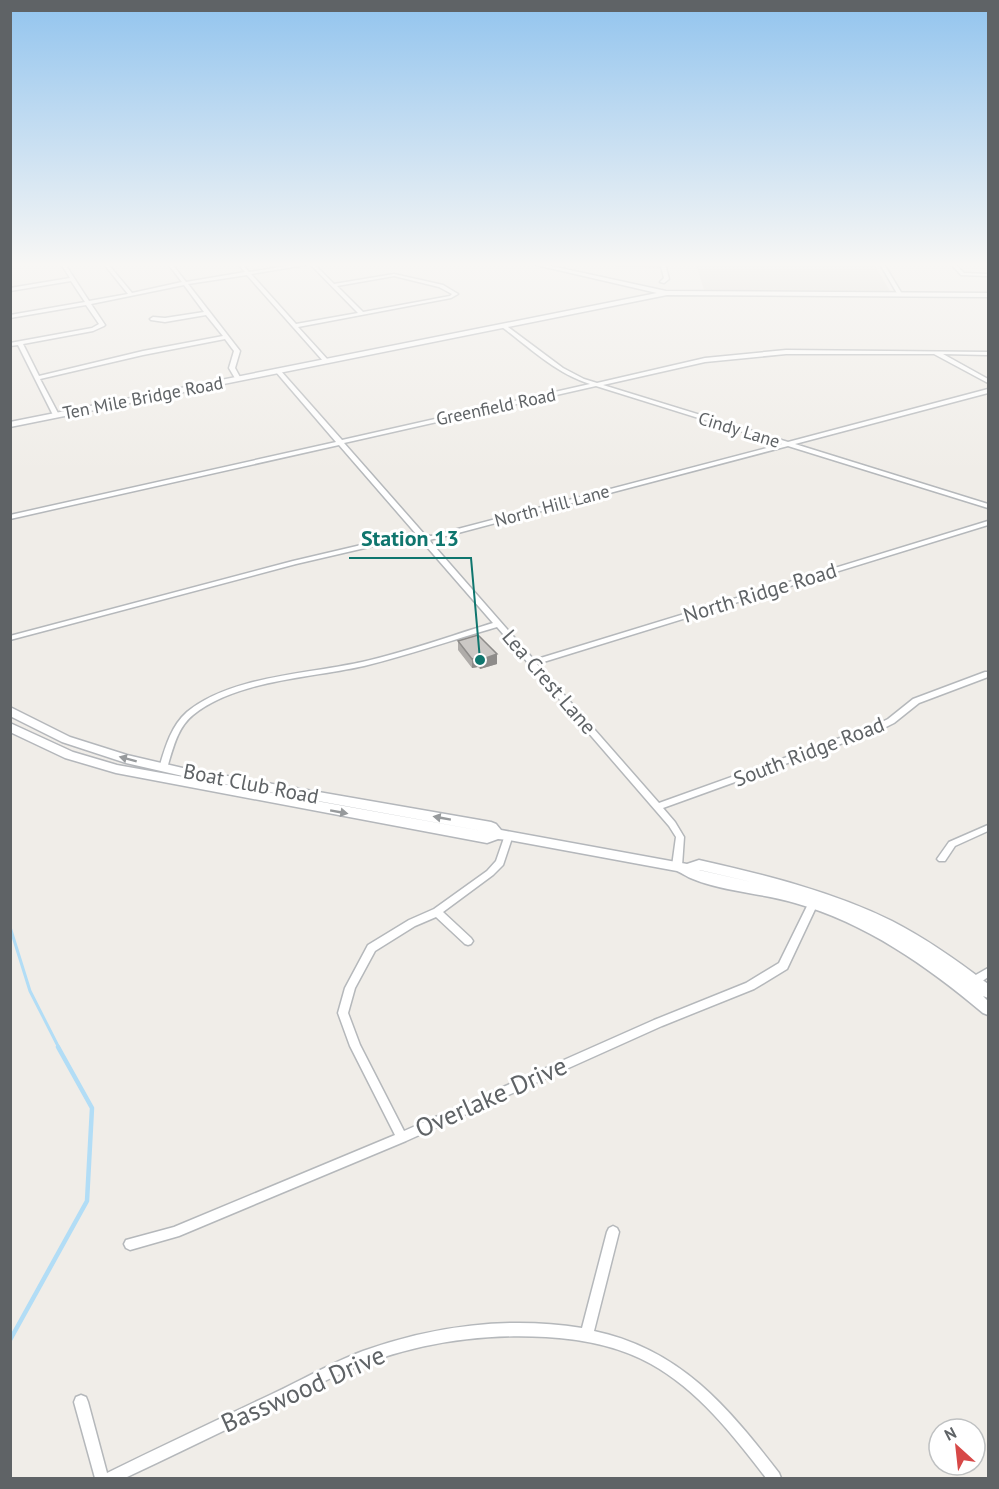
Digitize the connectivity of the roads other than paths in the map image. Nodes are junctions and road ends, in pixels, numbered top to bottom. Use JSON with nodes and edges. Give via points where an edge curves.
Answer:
{"nodes":[{"id":1,"x":67,"y":333,"type":"edge"},
{"id":2,"x":224,"y":333,"type":"edge"},
{"id":3,"x":301,"y":333,"type":"edge"},
{"id":4,"x":466,"y":333,"type":"edge"},
{"id":5,"x":514,"y":333,"type":"edge"},
{"id":6,"x":227,"y":337,"type":"junction"},
{"id":7,"x":20,"y":344,"type":"junction"},
{"id":8,"x":10,"y":345,"type":"edge"},
{"id":9,"x":936,"y":352,"type":"junction"},
{"id":10,"x":988,"y":353,"type":"edge"},
{"id":11,"x":326,"y":361,"type":"junction"},
{"id":12,"x":278,"y":371,"type":"junction"},
{"id":13,"x":37,"y":378,"type":"junction"},
{"id":14,"x":238,"y":379,"type":"junction"},
{"id":15,"x":988,"y":381,"type":"edge"},
{"id":16,"x":596,"y":385,"type":"junction"},
{"id":17,"x":988,"y":391,"type":"edge"},
{"id":18,"x":56,"y":416,"type":"junction"},
{"id":19,"x":10,"y":424,"type":"edge"},
{"id":20,"x":340,"y":441,"type":"junction"},
{"id":21,"x":786,"y":444,"type":"junction"},
{"id":22,"x":988,"y":506,"type":"edge"},
{"id":23,"x":10,"y":517,"type":"edge"},
{"id":24,"x":988,"y":523,"type":"edge"},
{"id":25,"x":423,"y":537,"type":"junction"},
{"id":26,"x":498,"y":624,"type":"junction"},
{"id":27,"x":10,"y":638,"type":"edge"},
{"id":28,"x":532,"y":663,"type":"junction"},
{"id":29,"x":988,"y":674,"type":"edge"},
{"id":30,"x":10,"y":711,"type":"edge"},
{"id":31,"x":10,"y":727,"type":"edge"},
{"id":32,"x":163,"y":768,"type":"junction"},
{"id":33,"x":657,"y":807,"type":"junction"},
{"id":34,"x":988,"y":828,"type":"edge"},
{"id":35,"x":503,"y":835,"type":"junction"},
{"id":36,"x":942,"y":859,"type":"dead end"},
{"id":37,"x":683,"y":867,"type":"junction"},
{"id":38,"x":813,"y":903,"type":"junction"},
{"id":39,"x":436,"y":912,"type":"junction"},
{"id":40,"x":468,"y":941,"type":"dead end"},
{"id":41,"x":988,"y":972,"type":"edge"},
{"id":42,"x":969,"y":984,"type":"junction"},
{"id":43,"x":988,"y":992,"type":"edge"},
{"id":44,"x":988,"y":1009,"type":"edge"},
{"id":45,"x":402,"y":1137,"type":"junction"},
{"id":46,"x":613,"y":1232,"type":"dead end"},
{"id":47,"x":130,"y":1244,"type":"dead end"},
{"id":48,"x":587,"y":1334,"type":"junction"},
{"id":49,"x":81,"y":1402,"type":"dead end"},
{"id":50,"x":102,"y":1479,"type":"edge"},
{"id":51,"x":111,"y":1479,"type":"edge"},
{"id":52,"x":774,"y":1479,"type":"edge"}],
"edges":[{"from":1,"to":7,"type":"street"},
{"from":2,"to":6,"type":"street"},
{"from":3,"to":11,"type":"street"},
{"from":4,"to":11,"type":"street","name":"Ten Mile Bridge Road"},
{"from":5,"to":16,"type":"street","name":"Cindy Lane","via":[[561,369]]},
{"from":6,"to":13,"type":"street","via":[[143,352]]},
{"from":6,"to":14,"type":"street","via":[[237,351],[232,368]]},
{"from":7,"to":8,"type":"street"},
{"from":7,"to":13,"type":"street"},
{"from":9,"to":10,"type":"street","name":"Greenfield Road"},
{"from":9,"to":15,"type":"street"},
{"from":9,"to":16,"type":"street","name":"Greenfield Road","via":[[742,355]]},
{"from":11,"to":12,"type":"street","name":"Ten Mile Bridge Road"},
{"from":12,"to":14,"type":"street","name":"Ten Mile Bridge Road"},
{"from":12,"to":20,"type":"street","name":"Lea Crest Lane"},
{"from":13,"to":18,"type":"street"},
{"from":14,"to":18,"type":"street","name":"Ten Mile Bridge Road"},
{"from":16,"to":20,"type":"street","name":"Greenfield Road"},
{"from":16,"to":21,"type":"street","name":"Cindy Lane"},
{"from":17,"to":21,"type":"street","name":"North Hill Lane"},
{"from":18,"to":19,"type":"street","name":"Ten Mile Bridge Road"},
{"from":20,"to":23,"type":"street","name":"Greenfield Road"},
{"from":20,"to":25,"type":"street","name":"Lea Crest Lane"},
{"from":21,"to":22,"type":"street","name":"Cindy Lane"},
{"from":21,"to":25,"type":"street","name":"North Hill Lane","via":[[456,532]]},
{"from":24,"to":28,"type":"street","name":"North Ridge Road"},
{"from":25,"to":26,"type":"street","name":"Lea Crest Lane"},
{"from":25,"to":27,"type":"street","name":"North Hill Lane","via":[[408,536],[294,562]]},
{"from":26,"to":28,"type":"street","name":"Lea Crest Lane"},
{"from":26,"to":32,"type":"street","via":[[394,655],[265,683],[214,699],[190,713],[173,735]]},
{"from":28,"to":33,"type":"street","name":"Lea Crest Lane"},
{"from":29,"to":33,"type":"street","name":"South Ridge Road","via":[[916,701],[879,727]]},
{"from":32,"to":30,"type":"street","name":"Boat Club Road","one_way":true,"via":[[88,748],[46,732]]},
{"from":31,"to":35,"type":"street","name":"Boat Club Road","one_way":true,"via":[[69,755],[116,769],[487,838]]},
{"from":35,"to":32,"type":"street","name":"Boat Club Road","one_way":true,"via":[[491,827]]},
{"from":33,"to":37,"type":"street","name":"Lea Crest Lane","via":[[680,837]]},
{"from":34,"to":36,"type":"street","via":[[952,844]]},
{"from":35,"to":37,"type":"street","name":"Boat Club Road"},
{"from":35,"to":39,"type":"street","via":[[500,863]]},
{"from":37,"to":38,"type":"street","name":"Boat Club Road","via":[[700,877]]},
{"from":37,"to":42,"type":"street","name":"Boat Club Road","via":[[699,866],[744,875],[828,899],[894,928],[931,950]]},
{"from":38,"to":42,"type":"street","name":"Boat Club Road","via":[[868,926]]},
{"from":38,"to":45,"type":"street","name":"Overlake Drive","via":[[783,966],[767,978],[647,1027]]},
{"from":39,"to":40,"type":"street"},
{"from":39,"to":45,"type":"street","via":[[371,948],[350,988],[343,1013],[355,1046]]},
{"from":41,"to":42,"type":"street"},
{"from":42,"to":43,"type":"street","name":"Boat Club Road"},
{"from":42,"to":44,"type":"street","name":"Boat Club Road"},
{"from":45,"to":47,"type":"street","name":"Overlake Drive","via":[[175,1232]]},
{"from":46,"to":48,"type":"street"},
{"from":48,"to":51,"type":"street","name":"Basswood Drive","via":[[498,1329],[404,1344],[337,1368]]},
{"from":48,"to":52,"type":"street","name":"Basswood Drive","via":[[634,1350],[687,1382],[756,1454]]},
{"from":49,"to":50,"type":"street"}]}
